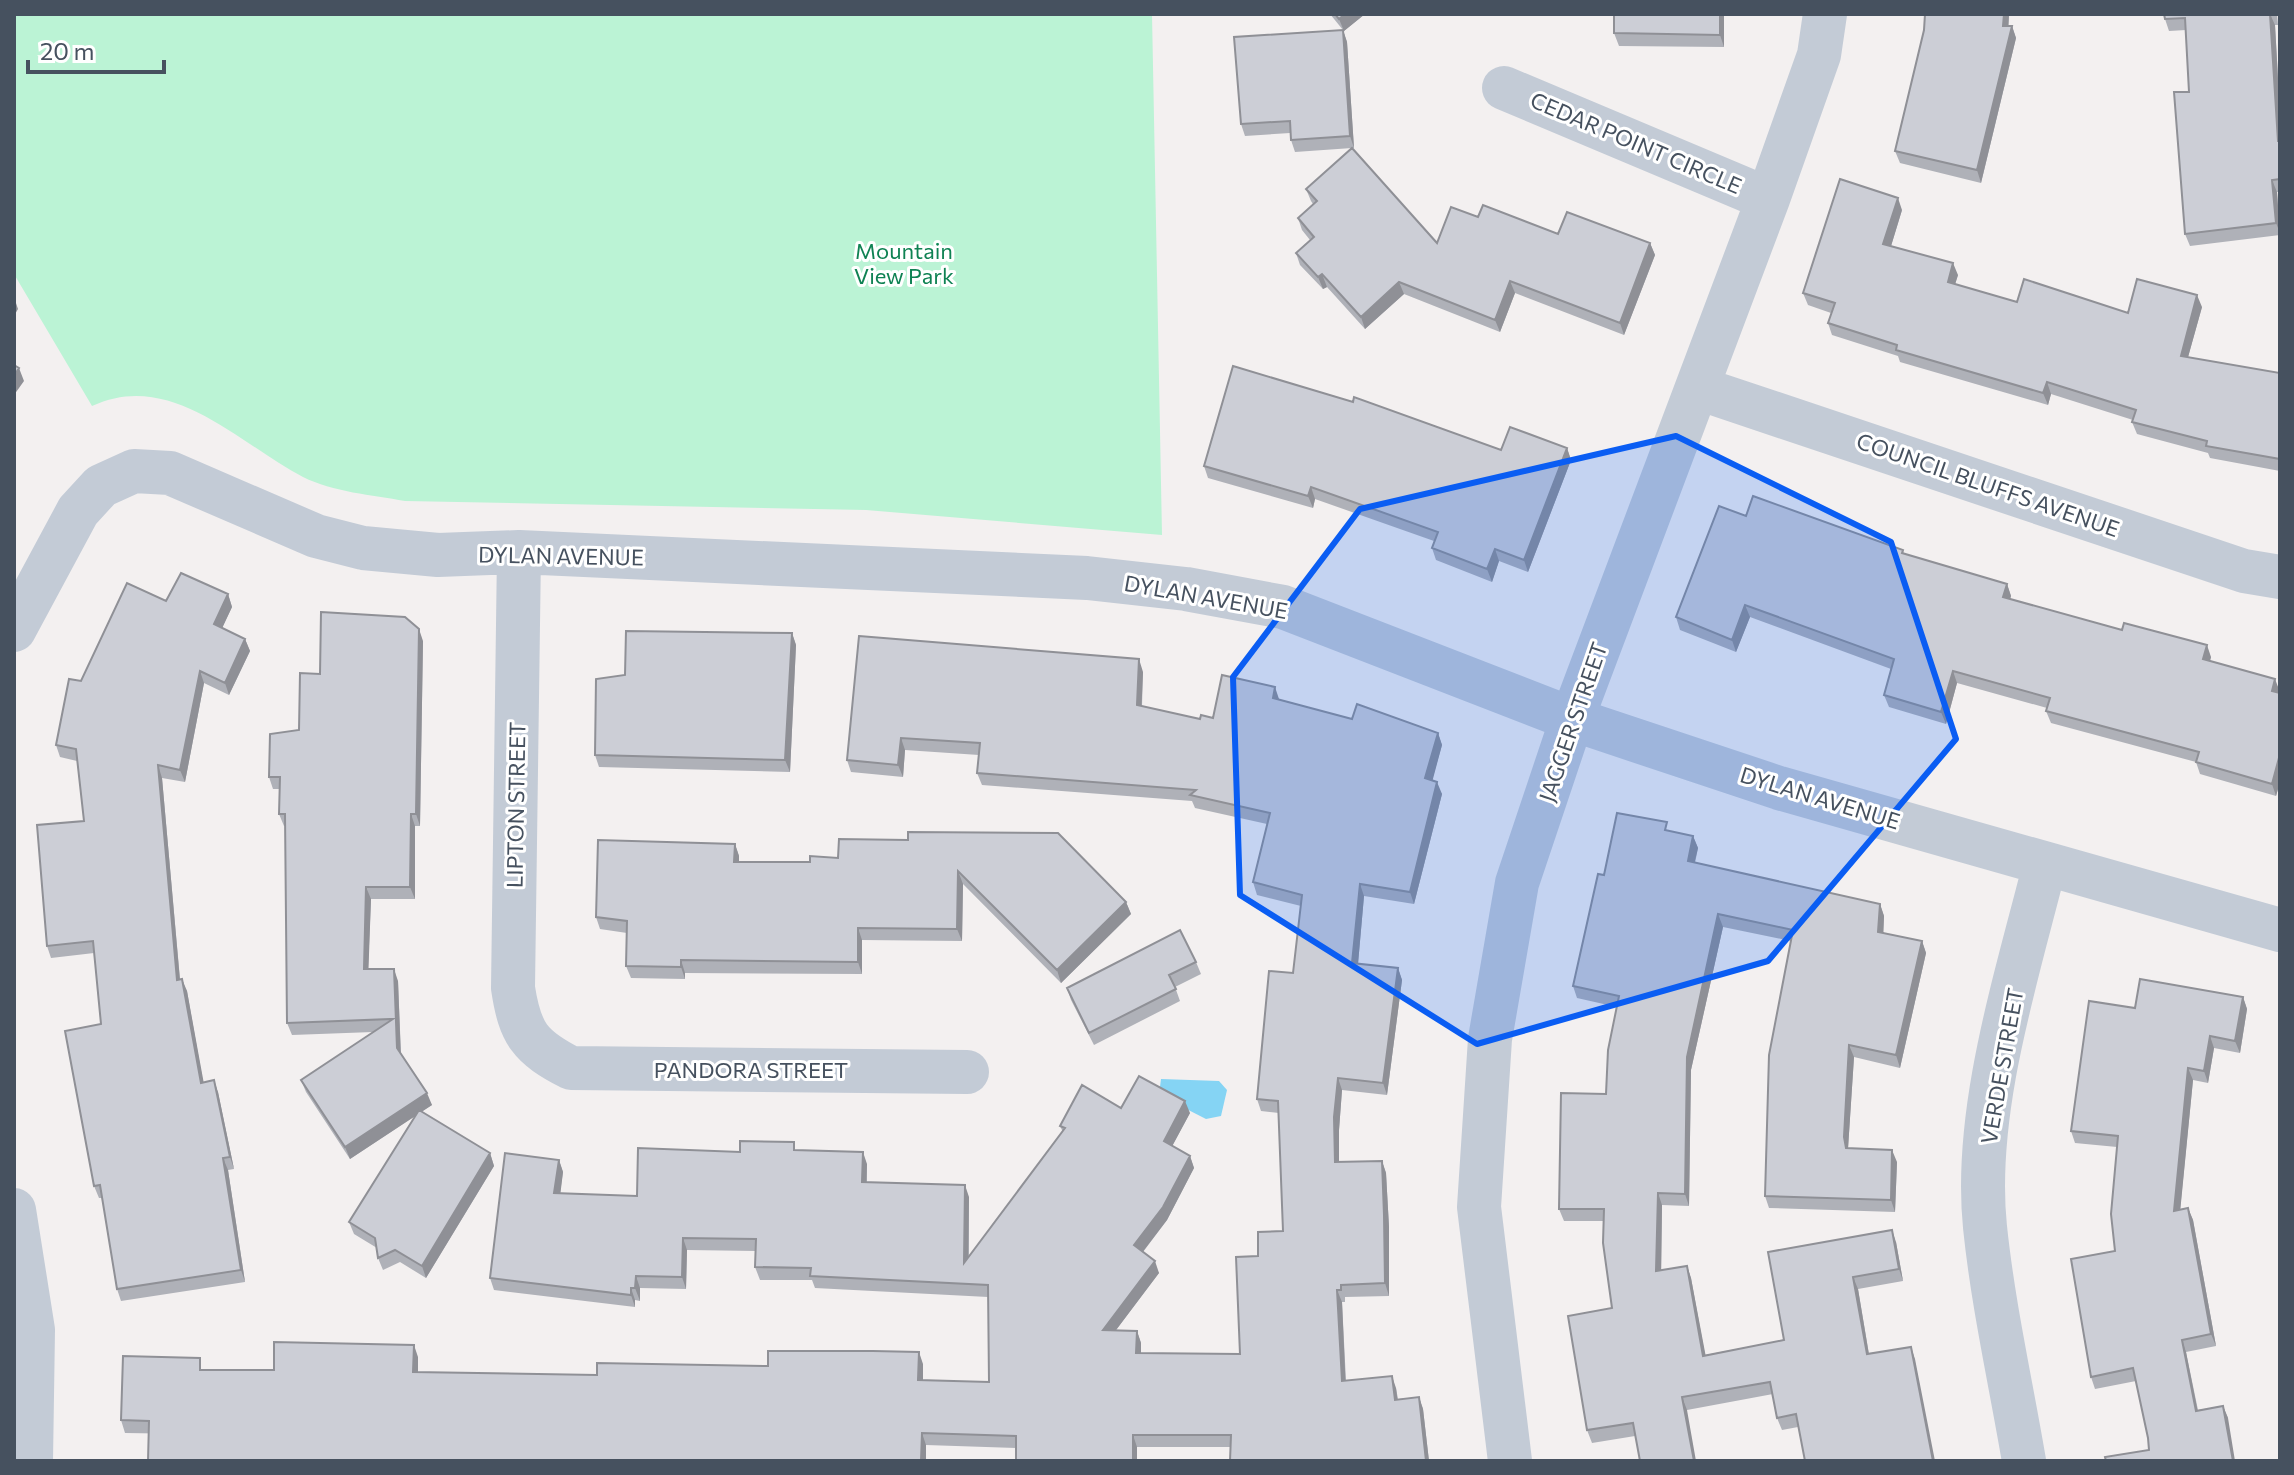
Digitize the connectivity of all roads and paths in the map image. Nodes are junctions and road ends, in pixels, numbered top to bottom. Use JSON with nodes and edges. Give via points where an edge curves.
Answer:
{"nodes":[{"id":1,"x":1825,"y":14,"type":"edge"},
{"id":2,"x":1504,"y":88,"type":"dead end"},
{"id":3,"x":1768,"y":199,"type":"junction"},
{"id":4,"x":1698,"y":388,"type":"junction"},
{"id":5,"x":519,"y":552,"type":"junction"},
{"id":6,"x":2280,"y":577,"type":"edge"},
{"id":7,"x":14,"y":630,"type":"edge"},
{"id":8,"x":1572,"y":719,"type":"junction"},
{"id":9,"x":2045,"y":864,"type":"junction"},
{"id":10,"x":2280,"y":930,"type":"edge"},
{"id":11,"x":538,"y":1051,"type":"joint"},
{"id":12,"x":967,"y":1072,"type":"dead end"},
{"id":13,"x":14,"y":1210,"type":"edge"},
{"id":14,"x":31,"y":1461,"type":"edge"},
{"id":15,"x":1510,"y":1461,"type":"edge"},
{"id":16,"x":2024,"y":1461,"type":"edge"}],
"edges":[{"from":1,"to":3,"type":"street","name":"JAGGER STREET","via":[[1819,55]]},
{"from":2,"to":3,"type":"street","name":"CEDAR POINT CIRCLE"},
{"from":3,"to":4,"type":"street","name":"JAGGER STREET"},
{"from":4,"to":6,"type":"street","name":"COUNCIL BLUFFS AVENUE","via":[[2244,571]]},
{"from":4,"to":8,"type":"street","name":"JAGGER STREET"},
{"from":5,"to":7,"type":"street","name":"DYLAN AVENUE","via":[[438,555],[363,548],[316,536],[170,473],[134,471],[101,486],[78,511]]},
{"from":5,"to":8,"type":"street","name":"DYLAN AVENUE","via":[[1087,578],[1186,589],[1283,607]]},
{"from":5,"to":11,"type":"street","name":"LIPTON STREET","via":[[513,988],[518,1020]]},
{"from":8,"to":9,"type":"street","name":"DYLAN AVENUE","via":[[1779,788]]},
{"from":8,"to":15,"type":"street","name":"JAGGER STREET","via":[[1517,883],[1490,1039],[1479,1207]]},
{"from":9,"to":10,"type":"street","name":"DYLAN AVENUE"},
{"from":9,"to":16,"type":"street","name":"VERDE STREET","via":[[2001,1040],[1987,1133],[1985,1226]]},
{"from":11,"to":12,"type":"street","name":"PANDORA STREET","via":[[571,1068]]},
{"from":13,"to":14,"type":"street","via":[[33,1330]]}]}
